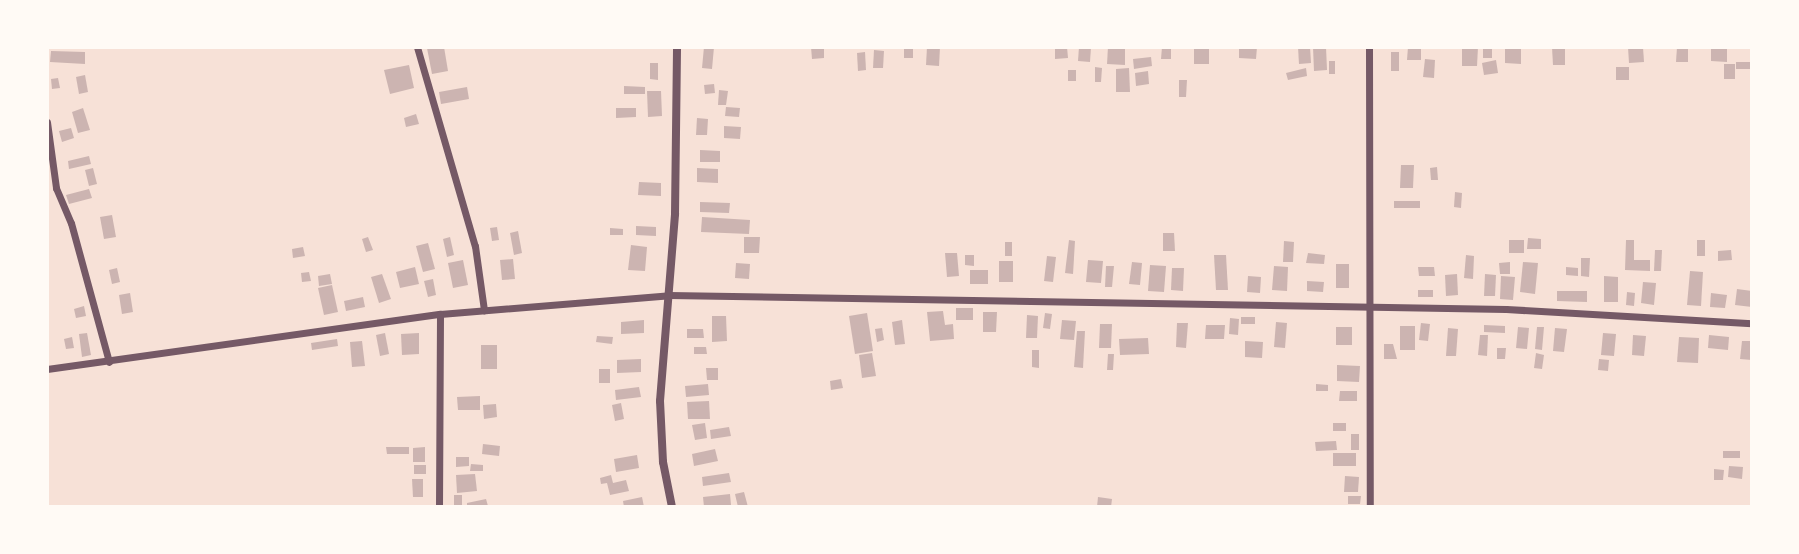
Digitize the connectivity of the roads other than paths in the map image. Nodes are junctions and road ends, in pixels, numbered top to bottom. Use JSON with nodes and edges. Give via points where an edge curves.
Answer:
{"nodes":[{"id":1,"x":417,"y":47,"type":"edge"},
{"id":2,"x":677,"y":47,"type":"edge"},
{"id":3,"x":1368,"y":47,"type":"edge"},
{"id":4,"x":47,"y":122,"type":"edge"},
{"id":5,"x":52,"y":143,"type":"junction"},
{"id":6,"x":47,"y":159,"type":"edge"},
{"id":7,"x":669,"y":295,"type":"junction"},
{"id":8,"x":1370,"y":307,"type":"junction"},
{"id":9,"x":484,"y":310,"type":"junction"},
{"id":10,"x":440,"y":314,"type":"junction"},
{"id":11,"x":1752,"y":323,"type":"edge"},
{"id":12,"x":109,"y":362,"type":"junction"},
{"id":13,"x":47,"y":369,"type":"edge"},
{"id":14,"x":439,"y":507,"type":"edge"},
{"id":15,"x":672,"y":507,"type":"edge"},
{"id":16,"x":1370,"y":507,"type":"edge"}],
"edges":[{"from":1,"to":9,"type":"street","via":[[475,246]]},
{"from":2,"to":7,"type":"street"},
{"from":3,"to":8,"type":"street"},
{"from":4,"to":5,"type":"street"},
{"from":5,"to":6,"type":"street"},
{"from":5,"to":12,"type":"street","via":[[57,188]]},
{"from":7,"to":8,"type":"street"},
{"from":7,"to":9,"type":"street"},
{"from":7,"to":15,"type":"street","via":[[660,401],[663,462]]},
{"from":8,"to":11,"type":"street","via":[[1506,309]]},
{"from":8,"to":16,"type":"street"},
{"from":9,"to":10,"type":"street"},
{"from":10,"to":12,"type":"street"},
{"from":10,"to":14,"type":"street"},
{"from":12,"to":13,"type":"street"}]}
